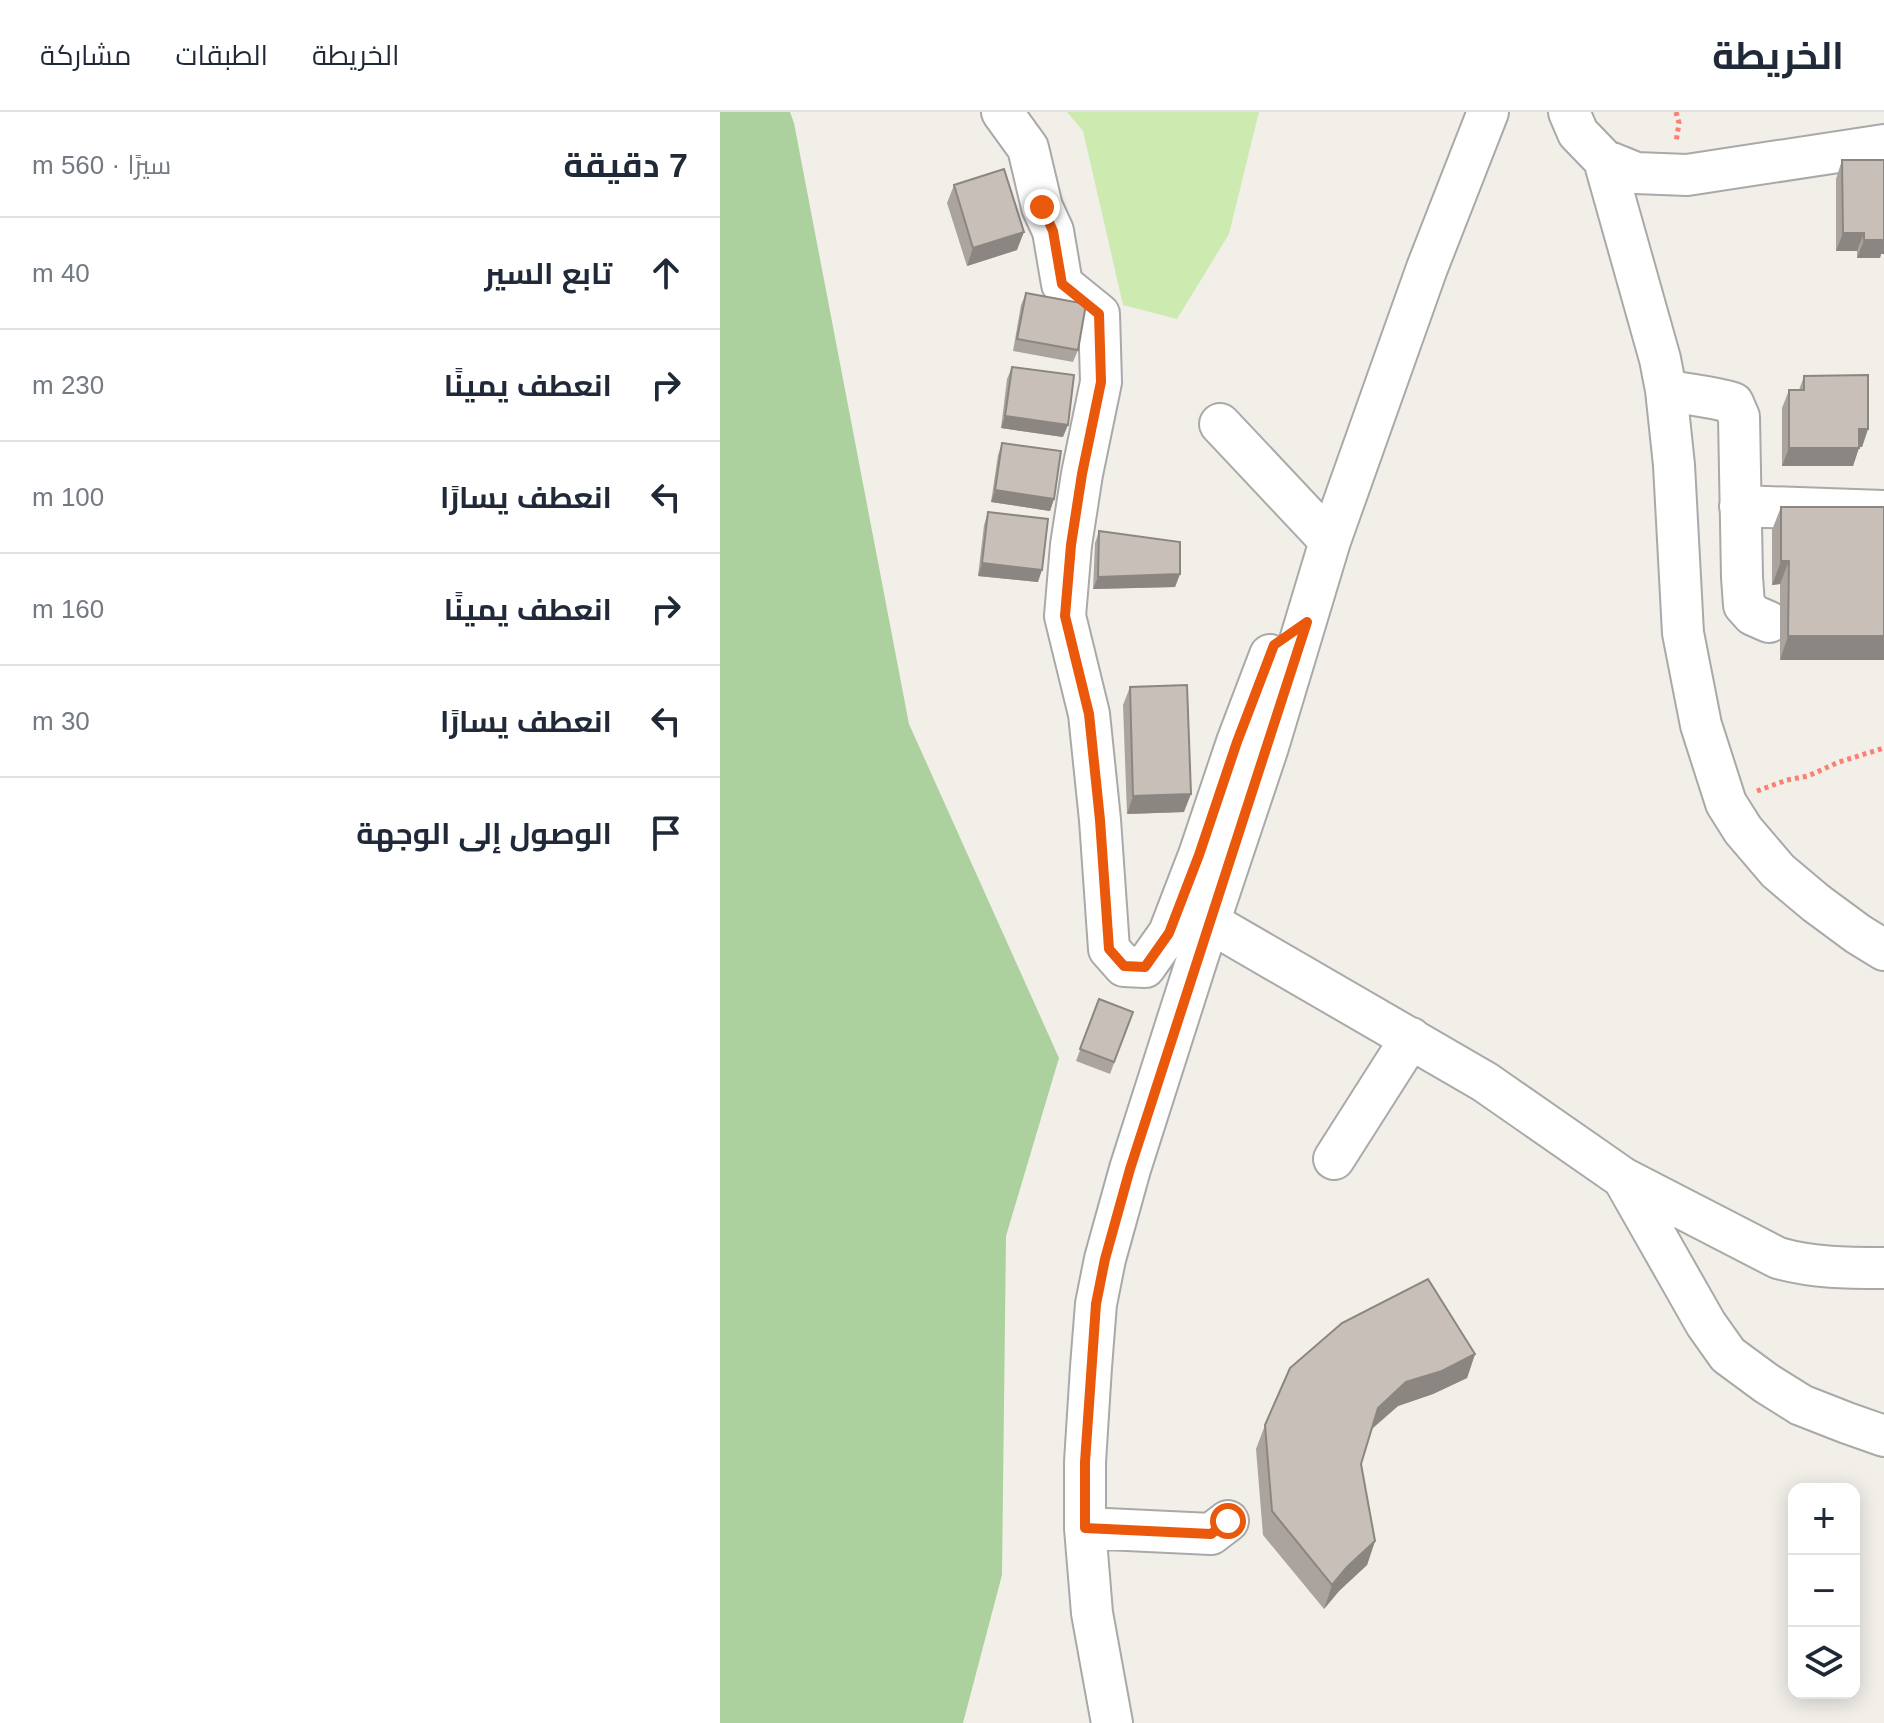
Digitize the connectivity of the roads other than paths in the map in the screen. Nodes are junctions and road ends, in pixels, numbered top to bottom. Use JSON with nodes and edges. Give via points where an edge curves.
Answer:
{"nodes":[{"id":1,"x":1002,"y":112,"type":"edge"},
{"id":2,"x":1488,"y":112,"type":"edge"},
{"id":3,"x":1569,"y":112,"type":"edge"},
{"id":4,"x":1884,"y":145,"type":"edge"},
{"id":5,"x":1604,"y":160,"type":"junction"},
{"id":6,"x":1666,"y":390,"type":"junction"},
{"id":7,"x":1220,"y":424,"type":"dead end"},
{"id":8,"x":1740,"y":506,"type":"junction"},
{"id":9,"x":1884,"y":511,"type":"edge"},
{"id":10,"x":1330,"y":541,"type":"junction"},
{"id":11,"x":1307,"y":622,"type":"junction"},
{"id":12,"x":1769,"y":622,"type":"dead end"},
{"id":13,"x":1209,"y":922,"type":"junction"},
{"id":14,"x":1884,"y":950,"type":"edge"},
{"id":15,"x":1411,"y":1038,"type":"junction"},
{"id":16,"x":1334,"y":1159,"type":"dead end"},
{"id":17,"x":1623,"y":1178,"type":"junction"},
{"id":18,"x":1884,"y":1268,"type":"edge"},
{"id":19,"x":1884,"y":1436,"type":"edge"},
{"id":20,"x":1228,"y":1521,"type":"dead end"},
{"id":21,"x":1085,"y":1528,"type":"junction"},
{"id":22,"x":1112,"y":1723,"type":"edge"}],
"edges":[{"from":1,"to":11,"type":"street","via":[[1028,148],[1053,231],[1062,284],[1099,314],[1101,382],[1071,545],[1065,616],[1089,714],[1109,949],[1124,966],[1145,967],[1169,933],[1274,645]]},
{"from":2,"to":10,"type":"street"},
{"from":3,"to":5,"type":"street","via":[[1578,133]]},
{"from":4,"to":5,"type":"street","via":[[1687,175],[1636,173]]},
{"from":5,"to":6,"type":"street"},
{"from":6,"to":8,"type":"street","via":[[1733,403],[1739,417]]},
{"from":6,"to":14,"type":"street","via":[[1683,633],[1701,725],[1726,803],[1778,871]]},
{"from":7,"to":10,"type":"street"},
{"from":8,"to":9,"type":"street","via":[[1824,492]]},
{"from":8,"to":12,"type":"street","via":[[1744,605]]},
{"from":10,"to":11,"type":"street"},
{"from":11,"to":13,"type":"street"},
{"from":13,"to":15,"type":"street"},
{"from":13,"to":21,"type":"street","via":[[1105,1259],[1091,1367]]},
{"from":15,"to":16,"type":"street"},
{"from":15,"to":17,"type":"street","via":[[1485,1082]]},
{"from":17,"to":18,"type":"street","via":[[1778,1258],[1827,1267]]},
{"from":17,"to":19,"type":"street","via":[[1728,1355],[1801,1405]]},
{"from":20,"to":21,"type":"street","via":[[1211,1534]]},
{"from":21,"to":22,"type":"street","via":[[1092,1613]]}]}
